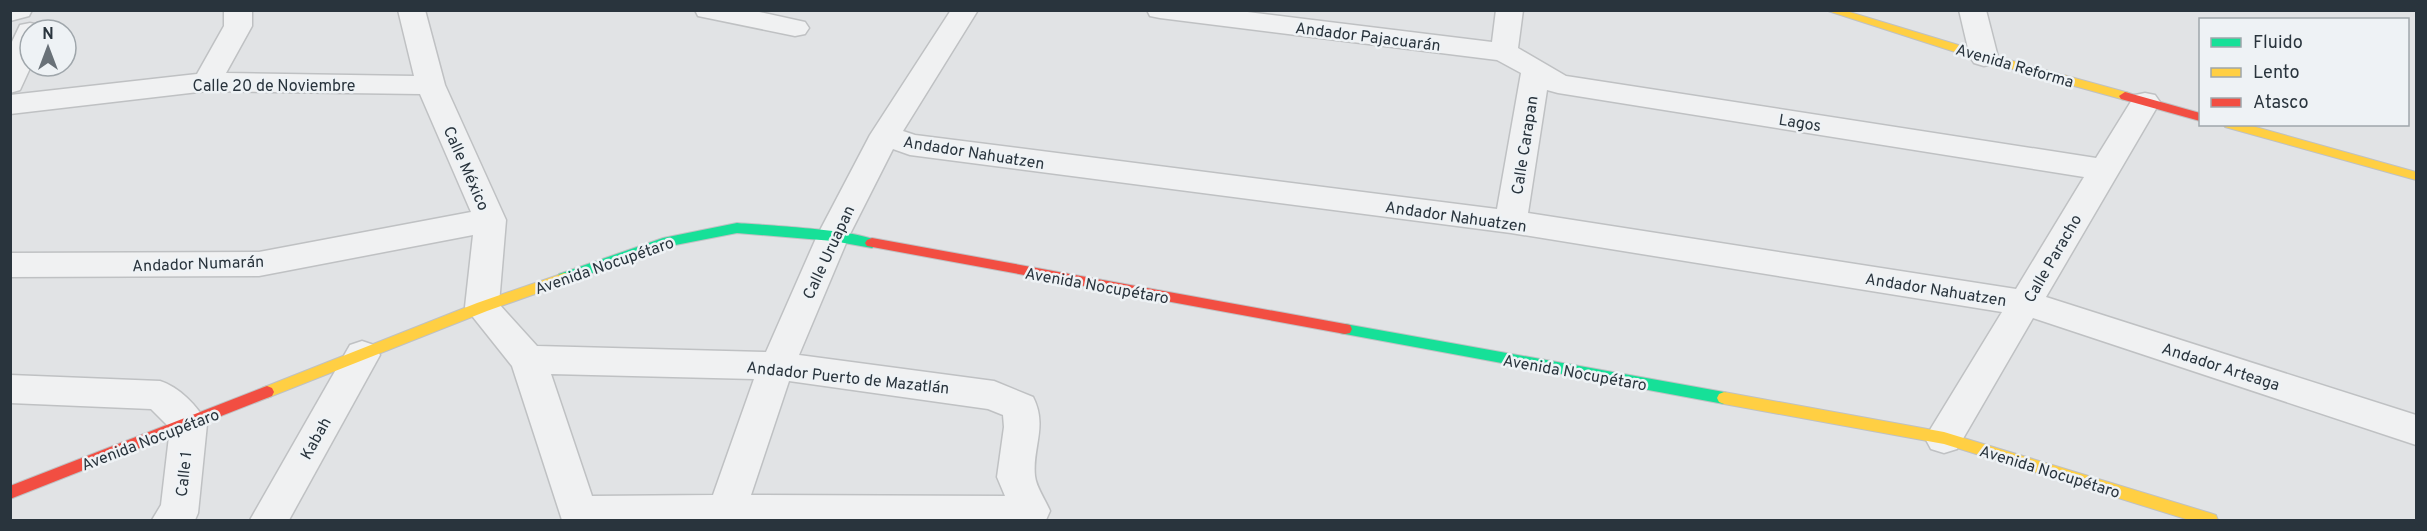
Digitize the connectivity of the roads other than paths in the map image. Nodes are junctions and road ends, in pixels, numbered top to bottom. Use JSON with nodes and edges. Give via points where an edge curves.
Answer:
{"nodes":[{"id":1,"x":19,"y":10,"type":"edge"},
{"id":2,"x":238,"y":10,"type":"edge"},
{"id":3,"x":411,"y":10,"type":"edge"},
{"id":4,"x":708,"y":10,"type":"edge"},
{"id":5,"x":965,"y":10,"type":"edge"},
{"id":6,"x":1160,"y":10,"type":"edge"},
{"id":7,"x":1510,"y":10,"type":"edge"},
{"id":8,"x":1830,"y":10,"type":"edge"},
{"id":9,"x":1972,"y":10,"type":"edge"},
{"id":10,"x":10,"y":14,"type":"edge"},
{"id":11,"x":795,"y":28,"type":"dead end"},
{"id":12,"x":1504,"y":52,"type":"junction"},
{"id":13,"x":1984,"y":57,"type":"junction"},
{"id":14,"x":18,"y":63,"type":"edge"},
{"id":15,"x":1536,"y":69,"type":"junction"},
{"id":16,"x":207,"y":82,"type":"junction"},
{"id":17,"x":10,"y":84,"type":"edge"},
{"id":18,"x":431,"y":85,"type":"junction"},
{"id":19,"x":2145,"y":102,"type":"junction"},
{"id":20,"x":10,"y":105,"type":"edge"},
{"id":21,"x":2199,"y":117,"type":"edge"},
{"id":22,"x":2236,"y":126,"type":"edge"},
{"id":23,"x":885,"y":135,"type":"junction"},
{"id":24,"x":2103,"y":170,"type":"junction"},
{"id":25,"x":2416,"y":176,"type":"edge"},
{"id":26,"x":490,"y":220,"type":"junction"},
{"id":27,"x":1511,"y":222,"type":"junction"},
{"id":28,"x":833,"y":236,"type":"junction"},
{"id":29,"x":10,"y":265,"type":"edge"},
{"id":30,"x":2026,"y":303,"type":"junction"},
{"id":31,"x":483,"y":307,"type":"junction"},
{"id":32,"x":362,"y":355,"type":"junction"},
{"id":33,"x":528,"y":360,"type":"junction"},
{"id":34,"x":777,"y":366,"type":"junction"},
{"id":35,"x":10,"y":389,"type":"edge"},
{"id":36,"x":189,"y":424,"type":"junction"},
{"id":37,"x":2416,"y":430,"type":"edge"},
{"id":38,"x":1944,"y":438,"type":"junction"},
{"id":39,"x":10,"y":492,"type":"edge"},
{"id":40,"x":726,"y":511,"type":"junction"},
{"id":41,"x":580,"y":517,"type":"edge"},
{"id":42,"x":171,"y":520,"type":"edge"},
{"id":43,"x":269,"y":520,"type":"edge"},
{"id":44,"x":2210,"y":520,"type":"edge"}],
"edges":[{"from":1,"to":10,"type":"street"},
{"from":2,"to":16,"type":"street","via":[[238,26]]},
{"from":3,"to":18,"type":"street","name":"Calle México"},
{"from":4,"to":11,"type":"street"},
{"from":5,"to":23,"type":"street","name":"Calle Uruapan"},
{"from":6,"to":12,"type":"street","name":"Andador Pajacuarán"},
{"from":7,"to":12,"type":"street"},
{"from":8,"to":13,"type":"street","name":"Avenida Reforma"},
{"from":9,"to":13,"type":"street"},
{"from":12,"to":15,"type":"street","name":"Lagos"},
{"from":13,"to":19,"type":"street","name":"Avenida Reforma"},
{"from":14,"to":17,"type":"street"},
{"from":15,"to":24,"type":"street","name":"Lagos","via":[[1558,84]]},
{"from":15,"to":27,"type":"street","name":"Calle Carapan"},
{"from":16,"to":18,"type":"street","name":"Calle 20 de Noviembre"},
{"from":16,"to":20,"type":"street","name":"Calle 20 de Noviembre"},
{"from":18,"to":26,"type":"street","name":"Calle México"},
{"from":19,"to":21,"type":"street","name":"Avenida Reforma"},
{"from":19,"to":24,"type":"street","name":"Calle Paracho"},
{"from":22,"to":25,"type":"street"},
{"from":23,"to":27,"type":"street","name":"Andador Nahuatzen","via":[[910,145]]},
{"from":23,"to":28,"type":"street","name":"Calle Uruapan"},
{"from":24,"to":30,"type":"street","name":"Calle Paracho"},
{"from":26,"to":29,"type":"street","name":"Andador Numarán","via":[[259,264]]},
{"from":26,"to":31,"type":"street","name":"Calle México"},
{"from":27,"to":30,"type":"street","name":"Andador Nahuatzen"},
{"from":28,"to":31,"type":"street","name":"Avenida Nocupétaro","via":[[737,228],[716,232],[663,243]]},
{"from":28,"to":34,"type":"street","name":"Calle Uruapan"},
{"from":28,"to":38,"type":"street","name":"Avenida Nocupétaro"},
{"from":30,"to":37,"type":"street","name":"Andador Arteaga"},
{"from":30,"to":38,"type":"street","name":"Calle Paracho"},
{"from":31,"to":32,"type":"street","name":"Avenida Nocupétaro"},
{"from":31,"to":33,"type":"street"},
{"from":32,"to":36,"type":"street","name":"Avenida Nocupétaro"},
{"from":32,"to":43,"type":"street","name":"Kabah"},
{"from":33,"to":34,"type":"street","name":"Andador Puerto de Mazatlán"},
{"from":33,"to":41,"type":"street"},
{"from":34,"to":40,"type":"street","name":"Calle Uruapan"},
{"from":34,"to":40,"type":"street","name":"Andador Puerto de Mazatlán","via":[[994,395],[1020,407],[1022,427],[1016,477],[1031,511]]},
{"from":35,"to":36,"type":"street","via":[[160,395]]},
{"from":36,"to":39,"type":"street","name":"Avenida Nocupétaro"},
{"from":36,"to":42,"type":"street","name":"Calle 1","via":[[179,513]]},
{"from":38,"to":44,"type":"street","name":"Avenida Nocupétaro"},
{"from":40,"to":41,"type":"street"}]}
